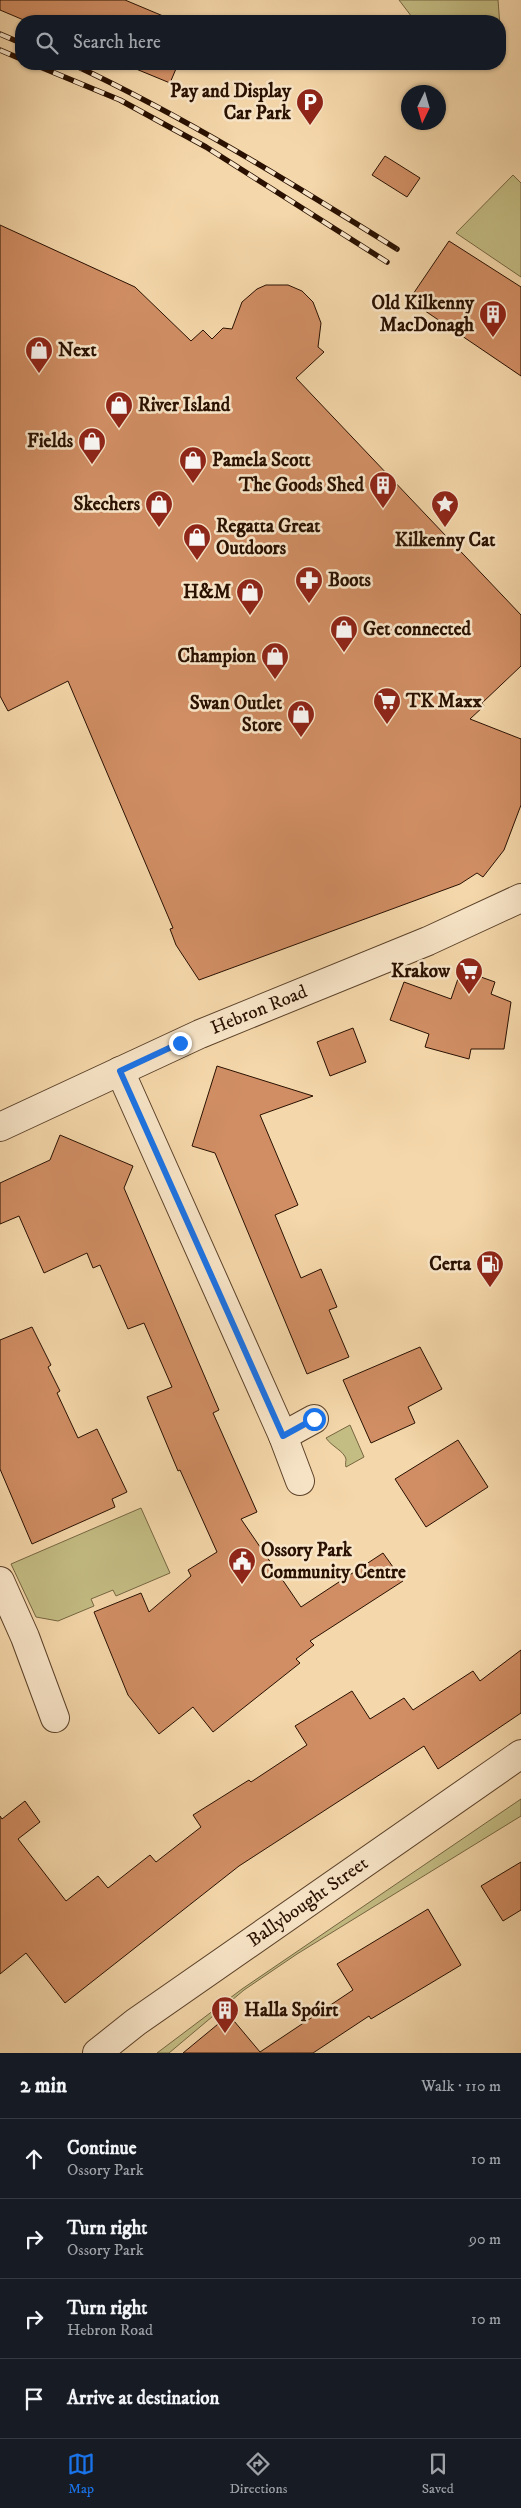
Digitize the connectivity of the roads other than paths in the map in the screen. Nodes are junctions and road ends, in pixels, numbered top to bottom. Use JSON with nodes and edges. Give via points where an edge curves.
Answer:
{"nodes":[{"id":1,"x":521,"y":898,"type":"edge"},
{"id":2,"x":120,"y":1071,"type":"junction"},
{"id":3,"x":0,"y":1127,"type":"edge"},
{"id":4,"x":314,"y":1419,"type":"dead end"},
{"id":5,"x":283,"y":1436,"type":"junction"},
{"id":6,"x":300,"y":1481,"type":"dead end"},
{"id":7,"x":0,"y":1581,"type":"edge"},
{"id":8,"x":55,"y":1718,"type":"dead end"},
{"id":9,"x":521,"y":1754,"type":"edge"},
{"id":10,"x":97,"y":2053,"type":"edge"}],
"edges":[{"from":1,"to":2,"type":"street","name":"Hebron Road","via":[[428,942],[200,1034]]},
{"from":2,"to":3,"type":"street","name":"Hebron Road"},
{"from":2,"to":5,"type":"street"},
{"from":4,"to":5,"type":"street"},
{"from":5,"to":6,"type":"street"},
{"from":7,"to":8,"type":"street"},
{"from":9,"to":10,"type":"street","name":"Ballybought Street","via":[[136,2022]]}]}
